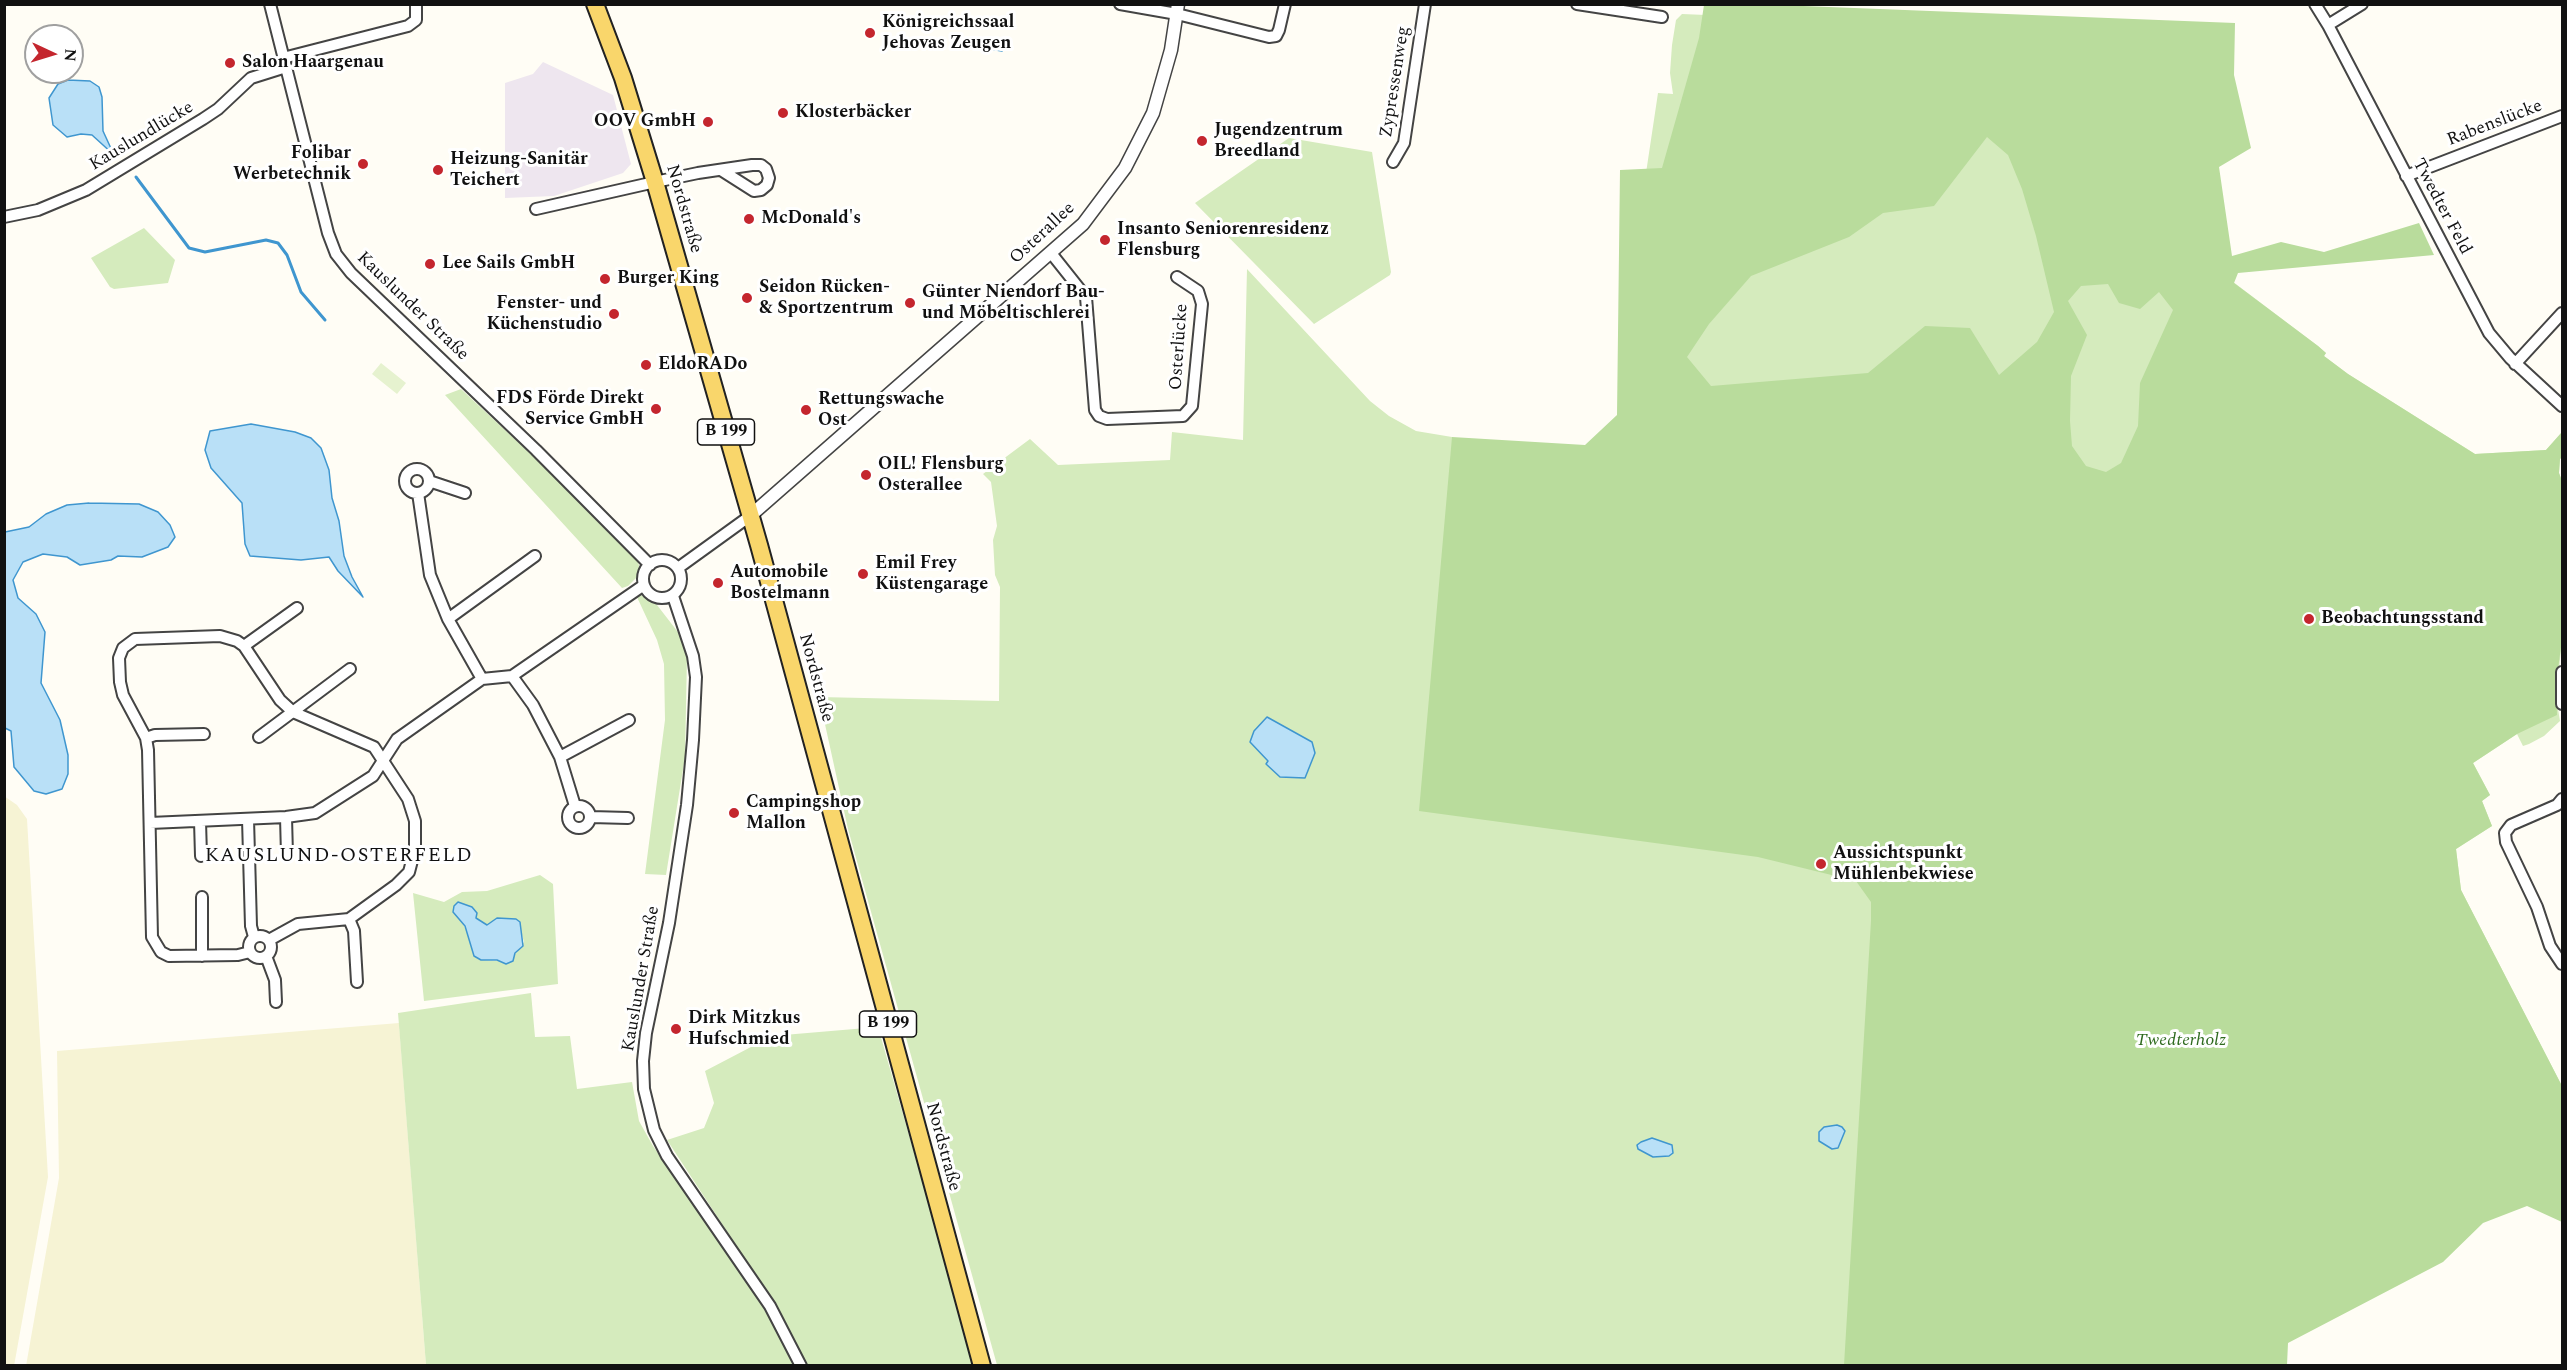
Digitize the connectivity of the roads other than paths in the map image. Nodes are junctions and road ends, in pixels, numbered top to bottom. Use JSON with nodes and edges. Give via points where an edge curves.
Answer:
{"nodes":[{"id":1,"x":270,"y":4,"type":"edge"},
{"id":2,"x":416,"y":4,"type":"edge"},
{"id":3,"x":595,"y":4,"type":"edge"},
{"id":4,"x":1120,"y":4,"type":"edge"},
{"id":5,"x":1285,"y":4,"type":"edge"},
{"id":6,"x":1425,"y":4,"type":"edge"},
{"id":7,"x":1577,"y":4,"type":"edge"},
{"id":8,"x":2315,"y":4,"type":"edge"},
{"id":9,"x":2362,"y":4,"type":"edge"},
{"id":10,"x":1177,"y":9,"type":"edge"},
{"id":11,"x":1662,"y":16,"type":"dead end"},
{"id":12,"x":2328,"y":25,"type":"junction"},
{"id":13,"x":284,"y":63,"type":"junction"},
{"id":14,"x":2562,"y":116,"type":"edge"},
{"id":15,"x":1393,"y":162,"type":"dead end"},
{"id":16,"x":720,"y":170,"type":"dead end"},
{"id":17,"x":2406,"y":176,"type":"junction"},
{"id":18,"x":655,"y":182,"type":"junction"},
{"id":19,"x":536,"y":209,"type":"dead end"},
{"id":20,"x":4,"y":217,"type":"edge"},
{"id":21,"x":1051,"y":253,"type":"junction"},
{"id":22,"x":1178,"y":277,"type":"dead end"},
{"id":23,"x":2562,"y":313,"type":"edge"},
{"id":24,"x":2516,"y":364,"type":"junction"},
{"id":25,"x":2562,"y":406,"type":"edge"},
{"id":26,"x":429,"y":481,"type":"junction"},
{"id":27,"x":418,"y":493,"type":"junction"},
{"id":28,"x":465,"y":493,"type":"dead end"},
{"id":29,"x":750,"y":516,"type":"junction"},
{"id":30,"x":535,"y":556,"type":"dead end"},
{"id":31,"x":650,"y":565,"type":"junction"},
{"id":32,"x":678,"y":568,"type":"junction"},
{"id":33,"x":644,"y":585,"type":"junction"},
{"id":34,"x":673,"y":596,"type":"junction"},
{"id":35,"x":297,"y":608,"type":"dead end"},
{"id":36,"x":448,"y":619,"type":"junction"},
{"id":37,"x":244,"y":646,"type":"junction"},
{"id":38,"x":350,"y":669,"type":"dead end"},
{"id":39,"x":2562,"y":672,"type":"edge"},
{"id":40,"x":512,"y":676,"type":"junction"},
{"id":41,"x":482,"y":679,"type":"junction"},
{"id":42,"x":2562,"y":704,"type":"edge"},
{"id":43,"x":293,"y":712,"type":"junction"},
{"id":44,"x":629,"y":720,"type":"dead end"},
{"id":45,"x":204,"y":734,"type":"dead end"},
{"id":46,"x":259,"y":737,"type":"dead end"},
{"id":47,"x":146,"y":738,"type":"junction"},
{"id":48,"x":560,"y":757,"type":"junction"},
{"id":49,"x":383,"y":759,"type":"junction"},
{"id":50,"x":2562,"y":799,"type":"edge"},
{"id":51,"x":575,"y":806,"type":"junction"},
{"id":52,"x":286,"y":817,"type":"junction"},
{"id":53,"x":591,"y":817,"type":"junction"},
{"id":54,"x":628,"y":818,"type":"dead end"},
{"id":55,"x":249,"y":819,"type":"junction"},
{"id":56,"x":200,"y":821,"type":"junction"},
{"id":57,"x":150,"y":823,"type":"junction"},
{"id":58,"x":287,"y":855,"type":"dead end"},
{"id":59,"x":201,"y":856,"type":"dead end"},
{"id":60,"x":202,"y":897,"type":"dead end"},
{"id":61,"x":349,"y":919,"type":"junction"},
{"id":62,"x":254,"y":937,"type":"junction"},
{"id":63,"x":269,"y":940,"type":"junction"},
{"id":64,"x":250,"y":952,"type":"junction"},
{"id":65,"x":202,"y":956,"type":"junction"},
{"id":66,"x":266,"y":956,"type":"junction"},
{"id":67,"x":2562,"y":964,"type":"edge"},
{"id":68,"x":357,"y":982,"type":"dead end"},
{"id":69,"x":276,"y":1002,"type":"dead end"},
{"id":70,"x":801,"y":1365,"type":"edge"},
{"id":71,"x":982,"y":1365,"type":"edge"}],
"edges":[{"from":1,"to":13,"type":"street","name":"Kauslunder Straße"},
{"from":2,"to":13,"type":"street","name":"Kauslundlücke","via":[[416,20],[408,26]]},
{"from":3,"to":18,"type":"main road","name":"Nordstraße","number":"B 199"},
{"from":4,"to":10,"type":"street"},
{"from":5,"to":10,"type":"street","via":[[1279,30],[1276,36],[1269,37]]},
{"from":6,"to":15,"type":"street","name":"Zypressenweg","via":[[1404,143]]},
{"from":7,"to":11,"type":"street"},
{"from":8,"to":12,"type":"street","name":"Twedter Feld"},
{"from":9,"to":12,"type":"street"},
{"from":10,"to":21,"type":"street","name":"Osterallee","via":[[1163,81],[1140,141],[1104,198]]},
{"from":12,"to":17,"type":"street","name":"Twedter Feld"},
{"from":13,"to":20,"type":"street","name":"Kauslundlücke","via":[[250,78],[218,109],[86,190],[38,210]]},
{"from":13,"to":31,"type":"street","name":"Kauslunder Straße","via":[[336,254]]},
{"from":14,"to":17,"type":"street","name":"Rabenslücke"},
{"from":16,"to":18,"type":"street"},
{"from":17,"to":24,"type":"street","name":"Twedter Feld","via":[[2489,333]]},
{"from":18,"to":19,"type":"street"},
{"from":18,"to":29,"type":"main road","name":"Nordstraße","number":"B 199"},
{"from":21,"to":22,"type":"street","name":"Osterlücke","via":[[1086,297],[1095,410],[1107,419],[1183,416],[1192,406],[1202,304],[1198,291]]},
{"from":21,"to":29,"type":"street","name":"Osterallee"},
{"from":23,"to":24,"type":"street"},
{"from":24,"to":25,"type":"street","name":"Twedter Feld"},
{"from":26,"to":27,"type":"street","via":[[425,490]]},
{"from":26,"to":27,"type":"street","via":[[423,470],[410,471],[405,481],[407,488]]},
{"from":26,"to":28,"type":"street"},
{"from":27,"to":36,"type":"street","via":[[430,575]]},
{"from":29,"to":32,"type":"street","name":"Osterallee"},
{"from":29,"to":71,"type":"main road","name":"Nordstraße","number":"B 199"},
{"from":30,"to":36,"type":"street"},
{"from":31,"to":32,"type":"street","via":[[662,560]]},
{"from":31,"to":33,"type":"street","via":[[644,574]]},
{"from":32,"to":34,"type":"street","via":[[682,581]]},
{"from":33,"to":34,"type":"street","via":[[655,597]]},
{"from":33,"to":40,"type":"street"},
{"from":34,"to":70,"type":"street","name":"Kauslunder Straße","via":[[688,636],[696,677],[693,740],[671,913],[643,1061],[644,1089],[654,1130],[668,1156],[770,1306]]},
{"from":35,"to":37,"type":"street"},
{"from":36,"to":41,"type":"street"},
{"from":37,"to":43,"type":"street","via":[[280,700]]},
{"from":37,"to":47,"type":"street","via":[[220,636],[145,637],[128,643],[120,657],[120,682]]},
{"from":38,"to":43,"type":"street"},
{"from":39,"to":42,"type":"street"},
{"from":40,"to":41,"type":"street"},
{"from":40,"to":48,"type":"street"},
{"from":41,"to":49,"type":"street","via":[[397,740]]},
{"from":43,"to":46,"type":"street"},
{"from":43,"to":49,"type":"street","via":[[374,747]]},
{"from":44,"to":48,"type":"street"},
{"from":45,"to":47,"type":"street"},
{"from":47,"to":57,"type":"street"},
{"from":48,"to":51,"type":"street"},
{"from":49,"to":52,"type":"street","via":[[373,776],[315,813]]},
{"from":49,"to":61,"type":"street","via":[[413,810],[413,861],[409,872],[396,885]]},
{"from":50,"to":67,"type":"street","via":[[2557,805],[2511,825],[2505,833],[2550,946]]},
{"from":51,"to":53,"type":"street","via":[[586,808]]},
{"from":51,"to":53,"type":"street","via":[[568,814],[572,826],[583,828]]},
{"from":52,"to":55,"type":"street"},
{"from":52,"to":58,"type":"street"},
{"from":53,"to":54,"type":"street"},
{"from":55,"to":56,"type":"street"},
{"from":55,"to":62,"type":"street"},
{"from":56,"to":57,"type":"street"},
{"from":56,"to":59,"type":"street"},
{"from":57,"to":65,"type":"street","via":[[152,937],[161,952],[169,956]]},
{"from":60,"to":65,"type":"street"},
{"from":61,"to":63,"type":"street","via":[[298,924]]},
{"from":61,"to":68,"type":"street","via":[[354,931]]},
{"from":62,"to":63,"type":"street","via":[[260,935]]},
{"from":62,"to":64,"type":"street"},
{"from":63,"to":66,"type":"street","via":[[270,951]]},
{"from":64,"to":65,"type":"street"},
{"from":64,"to":66,"type":"street","via":[[255,957]]},
{"from":66,"to":69,"type":"street","via":[[275,980]]}]}
